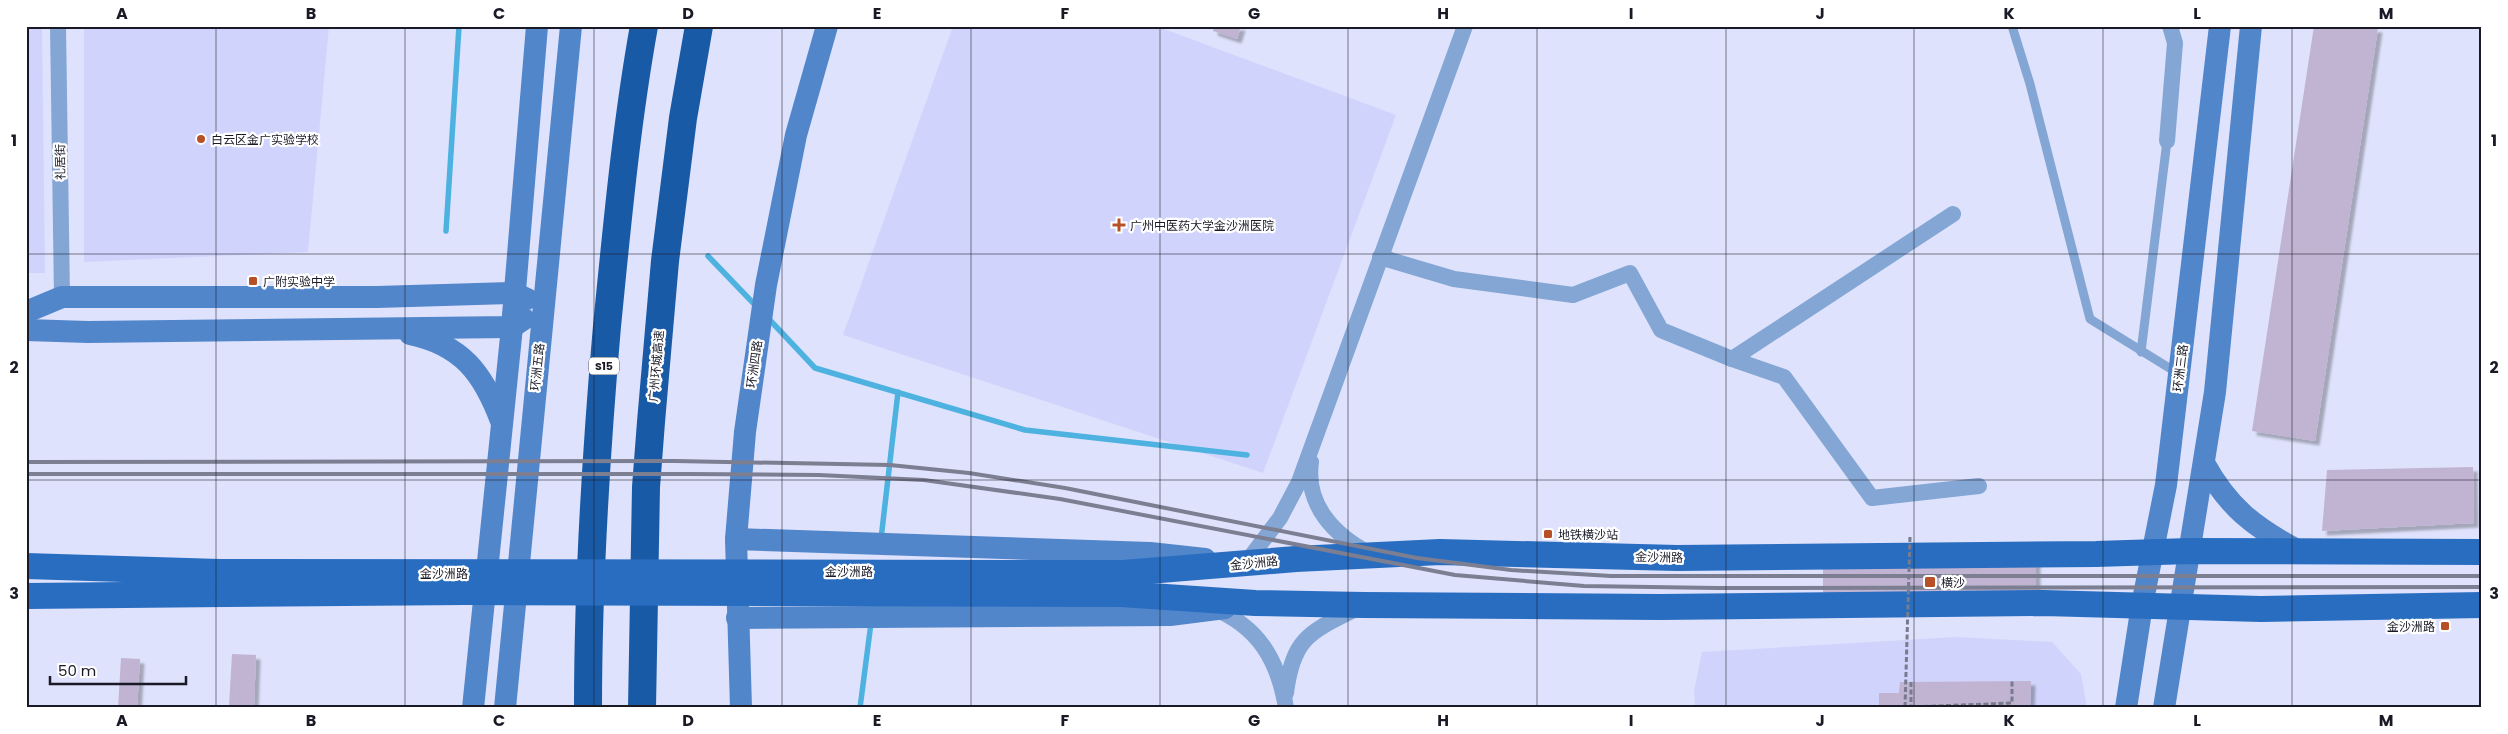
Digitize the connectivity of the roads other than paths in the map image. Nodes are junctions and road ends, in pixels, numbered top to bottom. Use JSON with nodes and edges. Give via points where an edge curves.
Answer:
{"nodes":[{"id":1,"x":58,"y":26,"type":"edge"},
{"id":2,"x":537,"y":26,"type":"edge"},
{"id":3,"x":571,"y":26,"type":"edge"},
{"id":4,"x":644,"y":26,"type":"edge"},
{"id":5,"x":699,"y":26,"type":"edge"},
{"id":6,"x":827,"y":26,"type":"edge"},
{"id":7,"x":1465,"y":26,"type":"edge"},
{"id":8,"x":2012,"y":26,"type":"edge"},
{"id":9,"x":2170,"y":26,"type":"edge"},
{"id":10,"x":2220,"y":26,"type":"edge"},
{"id":11,"x":2252,"y":26,"type":"edge"},
{"id":12,"x":2167,"y":142,"type":"joint"},
{"id":13,"x":1953,"y":214,"type":"dead end"},
{"id":14,"x":1380,"y":257,"type":"junction"},
{"id":15,"x":514,"y":293,"type":"junction"},
{"id":16,"x":26,"y":295,"type":"edge"},
{"id":17,"x":62,"y":297,"type":"junction"},
{"id":18,"x":377,"y":297,"type":"junction"},
{"id":19,"x":544,"y":307,"type":"junction"},
{"id":20,"x":26,"y":312,"type":"edge"},
{"id":21,"x":512,"y":327,"type":"junction"},
{"id":22,"x":377,"y":328,"type":"junction"},
{"id":23,"x":26,"y":330,"type":"edge"},
{"id":24,"x":88,"y":332,"type":"junction"},
{"id":25,"x":26,"y":342,"type":"edge"},
{"id":26,"x":2141,"y":352,"type":"junction"},
{"id":27,"x":1732,"y":359,"type":"junction"},
{"id":28,"x":2179,"y":374,"type":"junction"},
{"id":29,"x":502,"y":424,"type":"junction"},
{"id":30,"x":1312,"y":447,"type":"junction"},
{"id":31,"x":2204,"y":463,"type":"junction"},
{"id":32,"x":1979,"y":486,"type":"dead end"},
{"id":33,"x":736,"y":539,"type":"junction"},
{"id":34,"x":2297,"y":550,"type":"junction"},
{"id":35,"x":2190,"y":551,"type":"junction"},
{"id":36,"x":2153,"y":552,"type":"junction"},
{"id":37,"x":2482,"y":552,"type":"edge"},
{"id":38,"x":1372,"y":555,"type":"junction"},
{"id":39,"x":1246,"y":563,"type":"junction"},
{"id":40,"x":27,"y":566,"type":"edge"},
{"id":41,"x":222,"y":583,"type":"junction"},
{"id":42,"x":1122,"y":584,"type":"junction"},
{"id":43,"x":31,"y":598,"type":"edge"},
{"id":44,"x":1187,"y":598,"type":"junction"},
{"id":45,"x":1255,"y":603,"type":"junction"},
{"id":46,"x":2482,"y":604,"type":"edge"},
{"id":47,"x":1364,"y":605,"type":"junction"},
{"id":48,"x":2142,"y":605,"type":"junction"},
{"id":49,"x":2181,"y":606,"type":"junction"},
{"id":50,"x":1215,"y":609,"type":"junction"},
{"id":51,"x":738,"y":618,"type":"junction"},
{"id":52,"x":1286,"y":704,"type":"edge"},
{"id":53,"x":472,"y":708,"type":"edge"},
{"id":54,"x":505,"y":708,"type":"edge"},
{"id":55,"x":588,"y":708,"type":"edge"},
{"id":56,"x":642,"y":708,"type":"edge"},
{"id":57,"x":741,"y":708,"type":"edge"},
{"id":58,"x":2126,"y":708,"type":"edge"},
{"id":59,"x":2164,"y":708,"type":"edge"}],
"edges":[{"from":1,"to":17,"type":"street","name":"礼居街"},
{"from":2,"to":15,"type":"street"},
{"from":3,"to":19,"type":"street","name":"环洲五路"},
{"from":4,"to":55,"type":"highway","number":"S15","via":[[613,256],[601,398]]},
{"from":5,"to":56,"type":"highway","name":"广州环城高速","via":[[667,242],[651,422],[646,487]]},
{"from":6,"to":33,"type":"street","name":"环洲四路","via":[[796,135],[766,285],[749,399]]},
{"from":7,"to":14,"type":"street"},
{"from":8,"to":26,"type":"lane","via":[[2090,319]]},
{"from":9,"to":12,"type":"street","via":[[2175,43]]},
{"from":10,"to":28,"type":"street","name":"环洲三路"},
{"from":11,"to":31,"type":"street","via":[[2218,367]]},
{"from":12,"to":26,"type":"lane"},
{"from":13,"to":27,"type":"street"},
{"from":14,"to":27,"type":"street","via":[[1454,279],[1574,295],[1630,273],[1661,330]]},
{"from":14,"to":30,"type":"street"},
{"from":15,"to":18,"type":"street"},
{"from":15,"to":19,"type":"street"},
{"from":15,"to":21,"type":"street"},
{"from":16,"to":17,"type":"street"},
{"from":17,"to":18,"type":"street"},
{"from":17,"to":20,"type":"street"},
{"from":18,"to":22,"type":"street"},
{"from":19,"to":21,"type":"street"},
{"from":19,"to":54,"type":"street","name":"环洲五路"},
{"from":21,"to":22,"type":"street"},
{"from":21,"to":29,"type":"street"},
{"from":22,"to":24,"type":"street"},
{"from":22,"to":29,"type":"street","via":[[414,335],[457,352],[482,380]]},
{"from":23,"to":24,"type":"street"},
{"from":24,"to":25,"type":"street"},
{"from":26,"to":28,"type":"lane"},
{"from":27,"to":32,"type":"street","via":[[1784,377],[1872,498]]},
{"from":28,"to":36,"type":"street","name":"环洲三路","via":[[2166,485]]},
{"from":29,"to":53,"type":"street"},
{"from":30,"to":38,"type":"street","via":[[1309,470],[1315,503],[1337,532]]},
{"from":30,"to":39,"type":"street","via":[[1291,502]]},
{"from":31,"to":34,"type":"street","via":[[2224,494],[2248,520]]},
{"from":31,"to":35,"type":"street"},
{"from":33,"to":39,"type":"street","via":[[1150,553]]},
{"from":33,"to":51,"type":"street","name":"环洲四路"},
{"from":34,"to":35,"type":"main road","name":"金沙洲路"},
{"from":34,"to":37,"type":"main road","name":"金沙洲路"},
{"from":35,"to":36,"type":"main road","name":"金沙洲路"},
{"from":35,"to":49,"type":"street"},
{"from":36,"to":38,"type":"main road","name":"金沙洲路","via":[[1677,558],[1492,552]]},
{"from":36,"to":48,"type":"street","name":"环洲三路"},
{"from":38,"to":39,"type":"main road","name":"金沙洲路"},
{"from":39,"to":42,"type":"main road","name":"金沙洲路"},
{"from":40,"to":41,"type":"main road","name":"金沙洲路"},
{"from":41,"to":42,"type":"main road","name":"金沙洲路","bridge":true},
{"from":41,"to":43,"type":"main road","name":"金沙洲路"},
{"from":42,"to":44,"type":"main road","name":"金沙洲路"},
{"from":44,"to":45,"type":"main road","name":"金沙洲路"},
{"from":44,"to":50,"type":"street"},
{"from":45,"to":47,"type":"main road","name":"金沙洲路"},
{"from":45,"to":50,"type":"street"},
{"from":46,"to":49,"type":"main road","name":"金沙洲路","via":[[2261,609]]},
{"from":47,"to":48,"type":"main road","name":"金沙洲路"},
{"from":47,"to":52,"type":"street","via":[[1326,623],[1297,648],[1289,667]]},
{"from":48,"to":49,"type":"main road","name":"金沙洲路"},
{"from":48,"to":58,"type":"street","name":"环洲三路"},
{"from":49,"to":59,"type":"street"},
{"from":50,"to":51,"type":"street","via":[[1170,616]]},
{"from":50,"to":52,"type":"street","via":[[1241,623],[1264,645],[1272,659]]},
{"from":51,"to":57,"type":"street","name":"环洲四路"}]}
